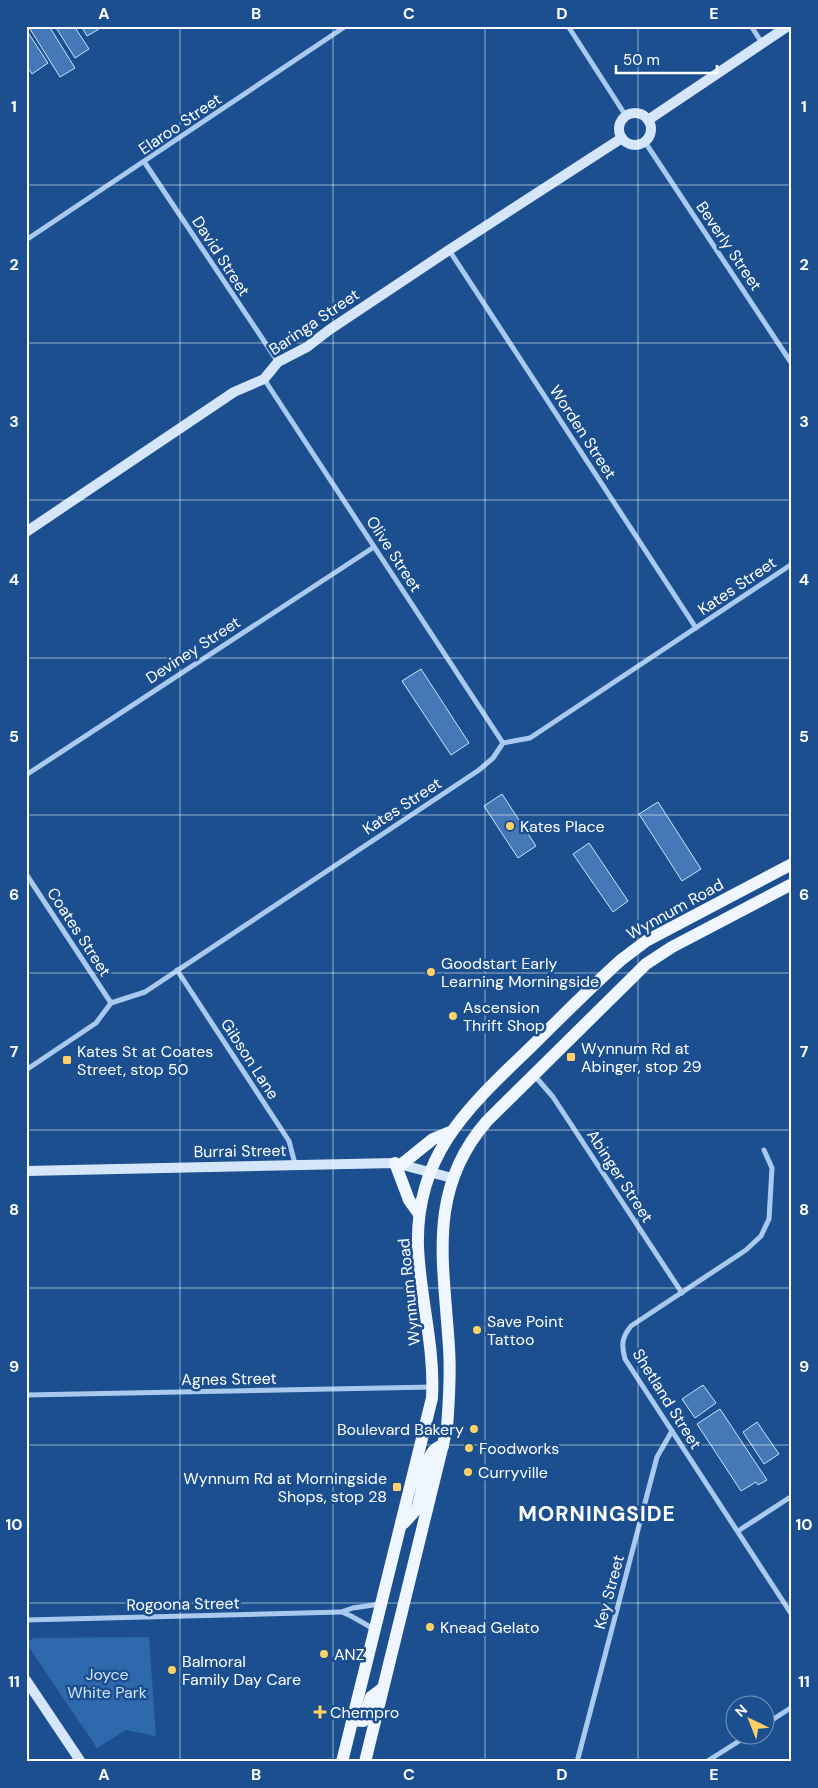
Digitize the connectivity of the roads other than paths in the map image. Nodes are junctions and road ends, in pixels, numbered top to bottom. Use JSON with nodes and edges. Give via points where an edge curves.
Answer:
{"nodes":[{"id":1,"x":346,"y":26,"type":"edge"},
{"id":2,"x":568,"y":26,"type":"edge"},
{"id":3,"x":751,"y":26,"type":"edge"},
{"id":4,"x":788,"y":26,"type":"edge"},
{"id":5,"x":762,"y":43,"type":"junction"},
{"id":6,"x":626,"y":116,"type":"junction"},
{"id":7,"x":648,"y":120,"type":"junction"},
{"id":8,"x":622,"y":138,"type":"junction"},
{"id":9,"x":644,"y":142,"type":"junction"},
{"id":10,"x":145,"y":163,"type":"junction"},
{"id":11,"x":26,"y":240,"type":"edge"},
{"id":12,"x":449,"y":250,"type":"junction"},
{"id":13,"x":278,"y":362,"type":"junction"},
{"id":14,"x":792,"y":364,"type":"edge"},
{"id":15,"x":264,"y":379,"type":"junction"},
{"id":16,"x":26,"y":532,"type":"edge"},
{"id":17,"x":374,"y":547,"type":"junction"},
{"id":18,"x":792,"y":564,"type":"edge"},
{"id":19,"x":696,"y":628,"type":"junction"},
{"id":20,"x":504,"y":743,"type":"junction"},
{"id":21,"x":26,"y":775,"type":"edge"},
{"id":22,"x":792,"y":864,"type":"edge"},
{"id":23,"x":26,"y":874,"type":"edge"},
{"id":24,"x":792,"y":884,"type":"edge"},
{"id":25,"x":177,"y":970,"type":"junction"},
{"id":26,"x":111,"y":1003,"type":"junction"},
{"id":27,"x":26,"y":1070,"type":"edge"},
{"id":28,"x":534,"y":1075,"type":"junction"},
{"id":29,"x":450,"y":1132,"type":"junction"},
{"id":30,"x":764,"y":1150,"type":"dead end"},
{"id":31,"x":398,"y":1163,"type":"junction"},
{"id":32,"x":295,"y":1164,"type":"junction"},
{"id":33,"x":26,"y":1171,"type":"edge"},
{"id":34,"x":431,"y":1172,"type":"junction"},
{"id":35,"x":452,"y":1178,"type":"junction"},
{"id":36,"x":420,"y":1214,"type":"junction"},
{"id":37,"x":682,"y":1293,"type":"junction"},
{"id":38,"x":433,"y":1387,"type":"junction"},
{"id":39,"x":26,"y":1395,"type":"edge"},
{"id":40,"x":672,"y":1431,"type":"junction"},
{"id":41,"x":443,"y":1446,"type":"junction"},
{"id":42,"x":792,"y":1496,"type":"edge"},
{"id":43,"x":402,"y":1525,"type":"junction"},
{"id":44,"x":738,"y":1531,"type":"junction"},
{"id":45,"x":382,"y":1604,"type":"junction"},
{"id":46,"x":341,"y":1612,"type":"junction"},
{"id":47,"x":792,"y":1615,"type":"edge"},
{"id":48,"x":26,"y":1620,"type":"edge"},
{"id":49,"x":375,"y":1630,"type":"junction"},
{"id":50,"x":26,"y":1680,"type":"edge"},
{"id":51,"x":383,"y":1688,"type":"junction"},
{"id":52,"x":792,"y":1707,"type":"edge"},
{"id":53,"x":776,"y":1717,"type":"edge"},
{"id":54,"x":352,"y":1720,"type":"junction"},
{"id":55,"x":731,"y":1746,"type":"edge"},
{"id":56,"x":81,"y":1762,"type":"edge"},
{"id":57,"x":342,"y":1762,"type":"edge"},
{"id":58,"x":355,"y":1762,"type":"edge"},
{"id":59,"x":365,"y":1762,"type":"edge"},
{"id":60,"x":576,"y":1762,"type":"edge"},
{"id":61,"x":706,"y":1762,"type":"edge"}],
"edges":[{"from":1,"to":10,"type":"street","name":"Elaroo Street"},
{"from":2,"to":6,"type":"street"},
{"from":3,"to":5,"type":"street"},
{"from":4,"to":5,"type":"street"},
{"from":5,"to":7,"type":"street"},
{"from":6,"to":7,"type":"street","via":[[637,113]]},
{"from":6,"to":8,"type":"street","via":[[619,127]]},
{"from":7,"to":9,"type":"street","via":[[651,131]]},
{"from":8,"to":9,"type":"street","via":[[632,145]]},
{"from":8,"to":12,"type":"street","name":"Baringa Street"},
{"from":9,"to":14,"type":"street","name":"Beverly Street"},
{"from":10,"to":11,"type":"street","name":"Elaroo Street"},
{"from":10,"to":13,"type":"street","name":"David Street"},
{"from":12,"to":13,"type":"street","name":"Baringa Street","via":[[307,347]]},
{"from":12,"to":19,"type":"street","name":"Worden Street"},
{"from":13,"to":15,"type":"street","name":"Baringa Street"},
{"from":15,"to":16,"type":"street","name":"Baringa Street","via":[[234,392]]},
{"from":15,"to":17,"type":"street","name":"Olive Street"},
{"from":17,"to":20,"type":"street","name":"Olive Street"},
{"from":17,"to":21,"type":"street","name":"Deviney Street"},
{"from":18,"to":19,"type":"street","name":"Kates Street"},
{"from":19,"to":20,"type":"street","name":"Kates Street","via":[[530,738]]},
{"from":20,"to":25,"type":"street","name":"Kates Street","via":[[479,770]]},
{"from":22,"to":29,"type":"main road","name":"Wynnum Road","via":[[646,942],[621,960],[476,1101]]},
{"from":23,"to":26,"type":"street","name":"Coates Street"},
{"from":24,"to":28,"type":"main road","name":"Wynnum Road","via":[[646,964]]},
{"from":25,"to":26,"type":"street","name":"Kates Street","via":[[138,996]]},
{"from":25,"to":32,"type":"street","name":"Gibson Lane","via":[[289,1141]]},
{"from":26,"to":27,"type":"street","via":[[91,1027]]},
{"from":28,"to":35,"type":"main road","name":"Wynnum Road","via":[[476,1134]]},
{"from":28,"to":37,"type":"street","name":"Abinger Street","via":[[553,1097]]},
{"from":29,"to":31,"type":"main road","via":[[433,1139]]},
{"from":29,"to":34,"type":"main road","name":"Wynnum Road"},
{"from":30,"to":37,"type":"street","name":"Shetland Street","via":[[772,1168],[772,1204],[761,1236],[746,1250]]},
{"from":31,"to":32,"type":"street","name":"Burrai Street"},
{"from":31,"to":34,"type":"street","name":"Burrai Street"},
{"from":31,"to":36,"type":"main road","via":[[409,1200]]},
{"from":32,"to":33,"type":"street","name":"Burrai Street"},
{"from":34,"to":35,"type":"street","name":"Burrai Street"},
{"from":34,"to":36,"type":"main road","name":"Wynnum Road"},
{"from":35,"to":41,"type":"main road","name":"Wynnum Road","via":[[442,1235],[450,1378]]},
{"from":36,"to":38,"type":"main road","name":"Wynnum Road","via":[[418,1248]]},
{"from":37,"to":40,"type":"street","name":"Shetland Street","via":[[631,1326],[624,1334],[621,1346],[625,1359]]},
{"from":38,"to":39,"type":"street","name":"Agnes Street"},
{"from":38,"to":43,"type":"main road","name":"Wynnum Road"},
{"from":40,"to":44,"type":"street","name":"Shetland Street"},
{"from":40,"to":60,"type":"street","name":"Key Street","via":[[657,1456]]},
{"from":41,"to":43,"type":"main road","via":[[436,1447],[430,1455],[416,1508]]},
{"from":41,"to":51,"type":"main road","name":"Wynnum Road"},
{"from":42,"to":44,"type":"street"},
{"from":43,"to":45,"type":"main road","name":"Wynnum Road"},
{"from":44,"to":47,"type":"street","name":"Shetland Street"},
{"from":45,"to":46,"type":"street","name":"Rogoona Street"},
{"from":45,"to":49,"type":"main road","name":"Wynnum Road"},
{"from":46,"to":48,"type":"street","name":"Rogoona Street"},
{"from":46,"to":49,"type":"street","name":"Rogoona Street"},
{"from":49,"to":54,"type":"main road","name":"Wynnum Road"},
{"from":50,"to":56,"type":"street"},
{"from":51,"to":54,"type":"main road","via":[[371,1697],[363,1721]]},
{"from":51,"to":59,"type":"main road","name":"Wynnum Road"},
{"from":52,"to":53,"type":"street"},
{"from":54,"to":57,"type":"main road","name":"Wynnum Road"},
{"from":55,"to":61,"type":"street"},
{"from":58,"to":59,"type":"main road"}]}
